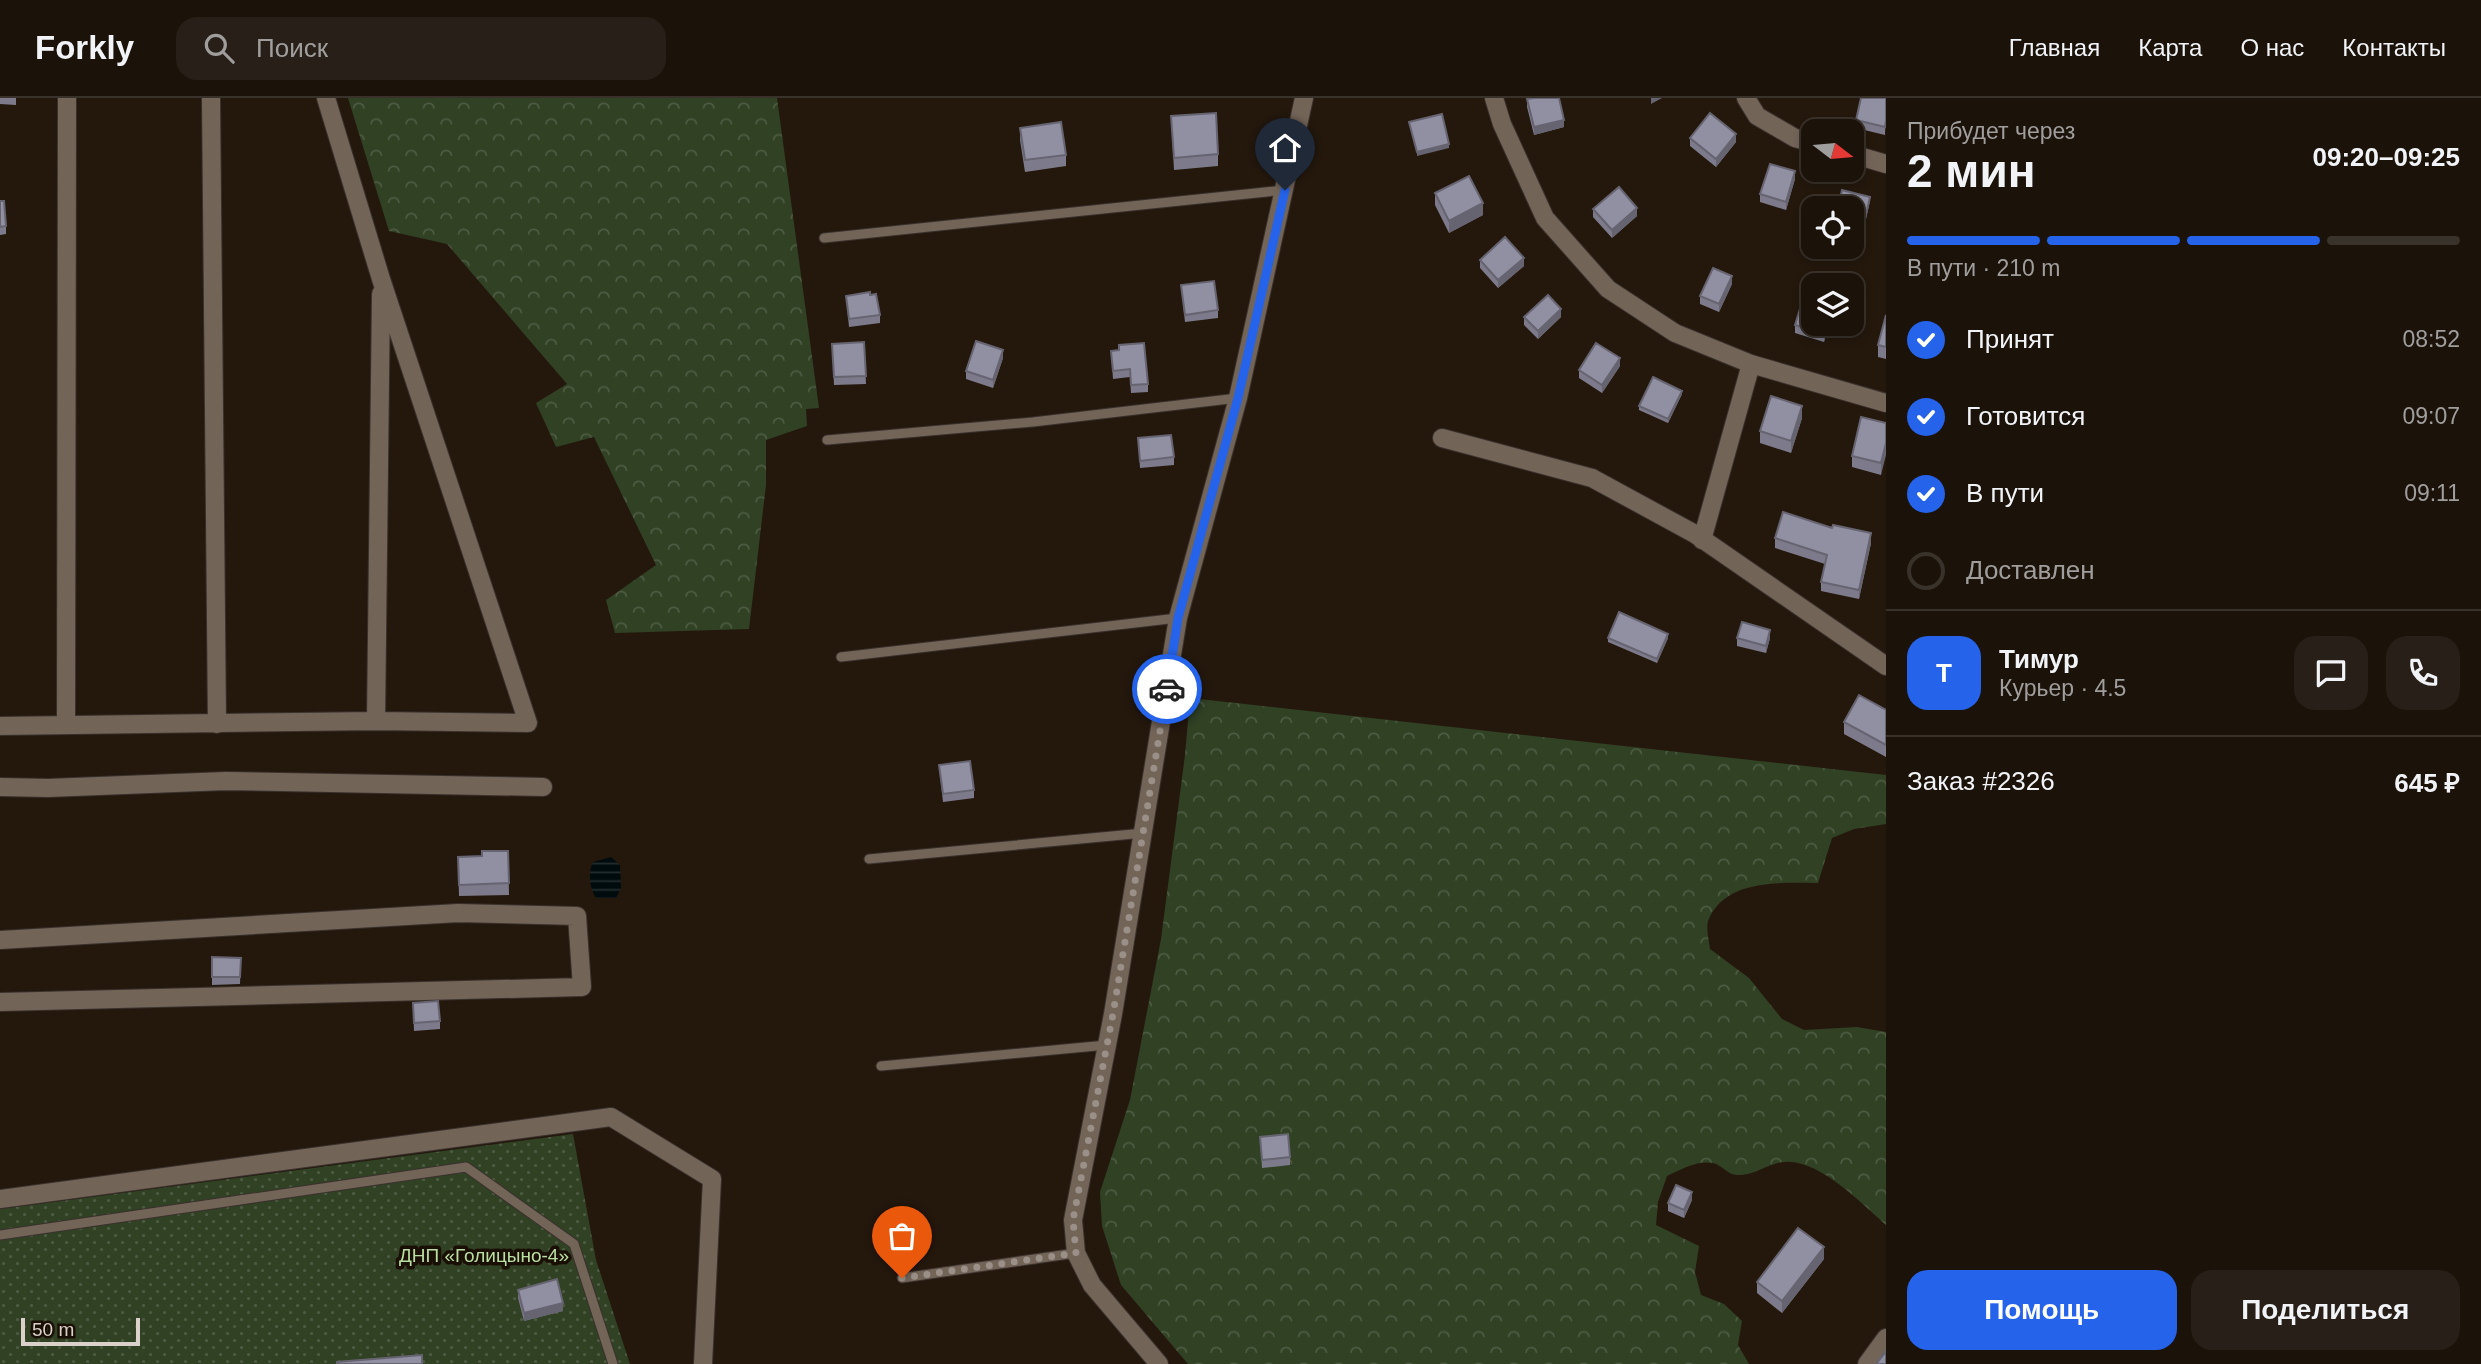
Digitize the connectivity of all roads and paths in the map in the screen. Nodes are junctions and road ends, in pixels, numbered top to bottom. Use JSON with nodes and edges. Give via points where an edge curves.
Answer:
{"nodes":[{"id":1,"x":67,"y":98,"type":"edge"},
{"id":2,"x":211,"y":98,"type":"edge"},
{"id":3,"x":326,"y":98,"type":"edge"},
{"id":4,"x":1304,"y":98,"type":"edge"},
{"id":5,"x":1494,"y":98,"type":"edge"},
{"id":6,"x":1746,"y":98,"type":"edge"},
{"id":7,"x":1801,"y":140,"type":"edge"},
{"id":8,"x":1864,"y":158,"type":"edge"},
{"id":9,"x":1886,"y":164,"type":"edge"},
{"id":10,"x":1285,"y":190,"type":"junction"},
{"id":11,"x":824,"y":238,"type":"dead end"},
{"id":12,"x":381,"y":279,"type":"junction"},
{"id":13,"x":1751,"y":364,"type":"junction"},
{"id":14,"x":1238,"y":398,"type":"junction"},
{"id":15,"x":1886,"y":403,"type":"edge"},
{"id":16,"x":1442,"y":438,"type":"dead end"},
{"id":17,"x":827,"y":440,"type":"dead end"},
{"id":18,"x":1702,"y":540,"type":"junction"},
{"id":19,"x":1178,"y":618,"type":"junction"},
{"id":20,"x":841,"y":657,"type":"dead end"},
{"id":21,"x":1886,"y":666,"type":"edge"},
{"id":22,"x":376,"y":721,"type":"junction"},
{"id":23,"x":217,"y":724,"type":"junction"},
{"id":24,"x":66,"y":725,"type":"junction"},
{"id":25,"x":0,"y":726,"type":"edge"},
{"id":26,"x":0,"y":788,"type":"edge"},
{"id":27,"x":543,"y":788,"type":"dead end"},
{"id":28,"x":1144,"y":833,"type":"junction"},
{"id":29,"x":869,"y":859,"type":"dead end"},
{"id":30,"x":0,"y":940,"type":"edge"},
{"id":31,"x":0,"y":1002,"type":"edge"},
{"id":32,"x":1107,"y":1045,"type":"junction"},
{"id":33,"x":881,"y":1066,"type":"dead end"},
{"id":34,"x":0,"y":1199,"type":"edge"},
{"id":35,"x":0,"y":1235,"type":"edge"},
{"id":36,"x":1076,"y":1253,"type":"junction"},
{"id":37,"x":902,"y":1278,"type":"dead end"},
{"id":38,"x":1886,"y":1338,"type":"edge"},
{"id":39,"x":613,"y":1364,"type":"edge"},
{"id":40,"x":703,"y":1364,"type":"edge"},
{"id":41,"x":1159,"y":1364,"type":"edge"},
{"id":42,"x":1867,"y":1364,"type":"edge"}],
"edges":[{"from":1,"to":24,"type":"street"},
{"from":2,"to":23,"type":"street"},
{"from":3,"to":12,"type":"street"},
{"from":4,"to":10,"type":"street"},
{"from":5,"to":13,"type":"street","via":[[1545,218],[1608,289],[1675,333]]},
{"from":6,"to":7,"type":"street","via":[[1757,116]]},
{"from":8,"to":9,"type":"street"},
{"from":10,"to":11,"type":"lane"},
{"from":10,"to":14,"type":"street"},
{"from":12,"to":22,"type":"street"},
{"from":12,"to":22,"type":"street","via":[[528,723]]},
{"from":13,"to":15,"type":"street"},
{"from":13,"to":18,"type":"street"},
{"from":14,"to":17,"type":"lane"},
{"from":14,"to":19,"type":"street"},
{"from":16,"to":18,"type":"street","via":[[1592,478]]},
{"from":18,"to":21,"type":"street"},
{"from":19,"to":20,"type":"lane"},
{"from":19,"to":28,"type":"street"},
{"from":22,"to":23,"type":"street"},
{"from":23,"to":24,"type":"street"},
{"from":24,"to":25,"type":"street"},
{"from":26,"to":27,"type":"street","via":[[226,781]]},
{"from":28,"to":29,"type":"lane"},
{"from":28,"to":32,"type":"street"},
{"from":30,"to":31,"type":"street","via":[[458,914],[578,916],[582,987]]},
{"from":32,"to":33,"type":"lane"},
{"from":32,"to":36,"type":"street","via":[[1073,1220]]},
{"from":34,"to":40,"type":"street","via":[[611,1117],[712,1178]]},
{"from":35,"to":39,"type":"lane","via":[[466,1167],[574,1244]]},
{"from":36,"to":37,"type":"lane"},
{"from":36,"to":41,"type":"street","via":[[1092,1285]]},
{"from":38,"to":42,"type":"street"}]}
